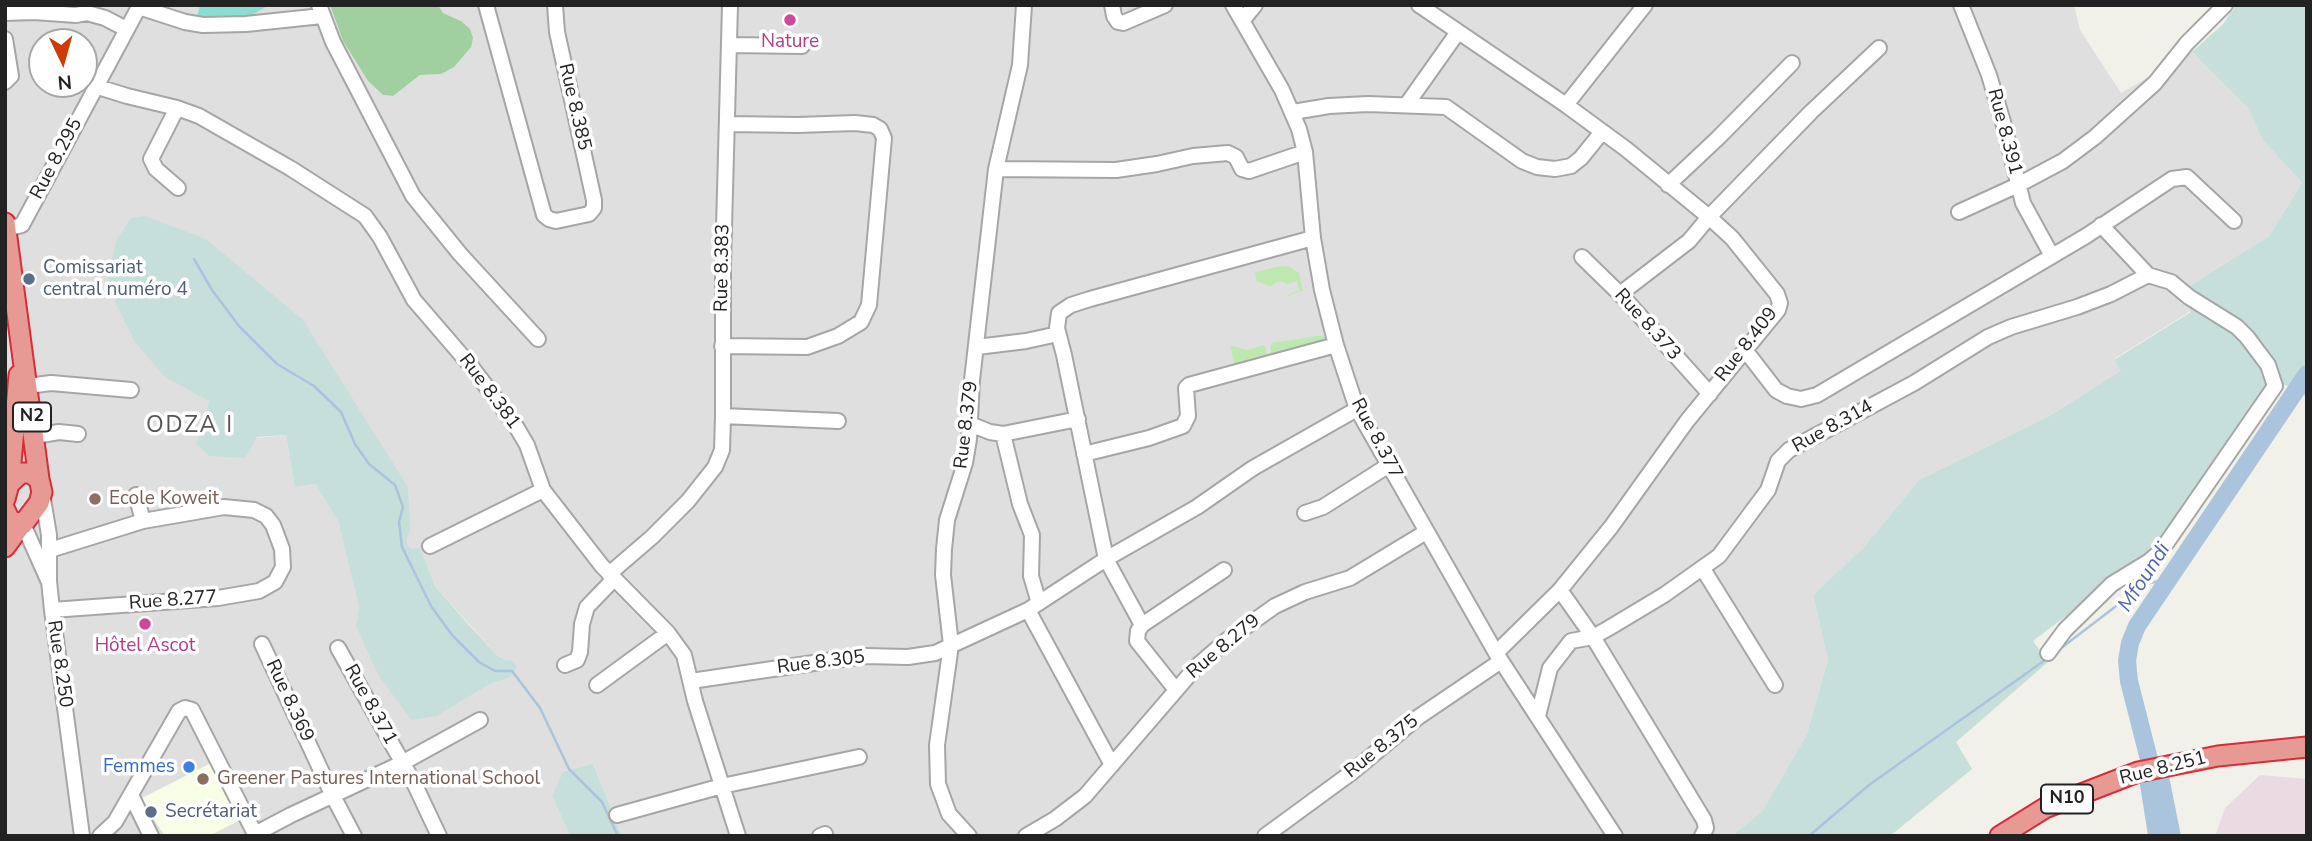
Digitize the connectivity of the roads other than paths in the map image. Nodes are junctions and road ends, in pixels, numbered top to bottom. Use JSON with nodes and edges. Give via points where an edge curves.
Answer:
{"nodes":[{"id":1,"x":486,"y":5,"type":"edge"},
{"id":2,"x":555,"y":5,"type":"edge"},
{"id":3,"x":730,"y":5,"type":"edge"},
{"id":4,"x":1024,"y":5,"type":"edge"},
{"id":5,"x":1112,"y":5,"type":"edge"},
{"id":6,"x":1165,"y":5,"type":"edge"},
{"id":7,"x":1233,"y":5,"type":"edge"},
{"id":8,"x":1255,"y":5,"type":"edge"},
{"id":9,"x":1419,"y":5,"type":"edge"},
{"id":10,"x":1645,"y":5,"type":"edge"},
{"id":11,"x":1961,"y":5,"type":"edge"},
{"id":12,"x":2225,"y":5,"type":"edge"},
{"id":13,"x":140,"y":6,"type":"edge"},
{"id":14,"x":320,"y":11,"type":"edge"},
{"id":15,"x":5,"y":13,"type":"edge"},
{"id":16,"x":1242,"y":21,"type":"junction"},
{"id":17,"x":126,"y":29,"type":"junction"},
{"id":18,"x":1458,"y":32,"type":"junction"},
{"id":19,"x":5,"y":39,"type":"edge"},
{"id":20,"x":731,"y":45,"type":"junction"},
{"id":21,"x":802,"y":46,"type":"dead end"},
{"id":22,"x":1879,"y":48,"type":"dead end"},
{"id":23,"x":1792,"y":63,"type":"dead end"},
{"id":24,"x":98,"y":80,"type":"edge"},
{"id":25,"x":5,"y":82,"type":"edge"},
{"id":26,"x":98,"y":87,"type":"edge"},
{"id":27,"x":89,"y":98,"type":"edge"},
{"id":28,"x":1407,"y":104,"type":"junction"},
{"id":29,"x":1566,"y":105,"type":"junction"},
{"id":30,"x":177,"y":108,"type":"junction"},
{"id":31,"x":1293,"y":112,"type":"junction"},
{"id":32,"x":728,"y":124,"type":"junction"},
{"id":33,"x":1602,"y":132,"type":"junction"},
{"id":34,"x":1305,"y":152,"type":"junction"},
{"id":35,"x":996,"y":169,"type":"junction"},
{"id":36,"x":1668,"y":185,"type":"junction"},
{"id":37,"x":2018,"y":185,"type":"junction"},
{"id":38,"x":178,"y":188,"type":"dead end"},
{"id":39,"x":1959,"y":212,"type":"dead end"},
{"id":40,"x":1709,"y":217,"type":"junction"},
{"id":41,"x":2234,"y":221,"type":"dead end"},
{"id":42,"x":5,"y":223,"type":"edge"},
{"id":43,"x":2101,"y":225,"type":"junction"},
{"id":44,"x":6,"y":229,"type":"edge"},
{"id":45,"x":1313,"y":238,"type":"junction"},
{"id":46,"x":2052,"y":256,"type":"junction"},
{"id":47,"x":1582,"y":257,"type":"dead end"},
{"id":48,"x":2148,"y":275,"type":"junction"},
{"id":49,"x":1620,"y":294,"type":"junction"},
{"id":50,"x":10,"y":303,"type":"edge"},
{"id":51,"x":1058,"y":334,"type":"junction"},
{"id":52,"x":538,"y":339,"type":"dead end"},
{"id":53,"x":1336,"y":345,"type":"junction"},
{"id":54,"x":722,"y":346,"type":"junction"},
{"id":55,"x":977,"y":347,"type":"junction"},
{"id":56,"x":1745,"y":349,"type":"junction"},
{"id":57,"x":21,"y":356,"type":"junction"},
{"id":58,"x":28,"y":386,"type":"junction"},
{"id":59,"x":131,"y":390,"type":"dead end"},
{"id":60,"x":1710,"y":394,"type":"junction"},
{"id":61,"x":1357,"y":409,"type":"junction"},
{"id":62,"x":723,"y":416,"type":"junction"},
{"id":63,"x":1077,"y":419,"type":"junction"},
{"id":64,"x":838,"y":421,"type":"dead end"},
{"id":65,"x":970,"y":424,"type":"junction"},
{"id":66,"x":78,"y":434,"type":"dead end"},
{"id":67,"x":1003,"y":434,"type":"junction"},
{"id":68,"x":35,"y":436,"type":"junction"},
{"id":69,"x":1084,"y":454,"type":"junction"},
{"id":70,"x":1389,"y":465,"type":"junction"},
{"id":71,"x":41,"y":486,"type":"junction"},
{"id":72,"x":543,"y":490,"type":"junction"},
{"id":73,"x":7,"y":491,"type":"edge"},
{"id":74,"x":136,"y":495,"type":"dead end"},
{"id":75,"x":5,"y":510,"type":"edge"},
{"id":76,"x":1305,"y":513,"type":"dead end"},
{"id":77,"x":143,"y":521,"type":"junction"},
{"id":78,"x":22,"y":524,"type":"junction"},
{"id":79,"x":1426,"y":532,"type":"junction"},
{"id":80,"x":430,"y":546,"type":"dead end"},
{"id":81,"x":5,"y":547,"type":"edge"},
{"id":82,"x":50,"y":550,"type":"junction"},
{"id":83,"x":1106,"y":559,"type":"junction"},
{"id":84,"x":1703,"y":569,"type":"junction"},
{"id":85,"x":1224,"y":570,"type":"dead end"},
{"id":86,"x":612,"y":576,"type":"junction"},
{"id":87,"x":49,"y":581,"type":"junction"},
{"id":88,"x":1560,"y":590,"type":"junction"},
{"id":89,"x":1033,"y":606,"type":"junction"},
{"id":90,"x":52,"y":610,"type":"junction"},
{"id":91,"x":1142,"y":625,"type":"junction"},
{"id":92,"x":668,"y":633,"type":"junction"},
{"id":93,"x":1593,"y":637,"type":"junction"},
{"id":94,"x":262,"y":644,"type":"dead end"},
{"id":95,"x":951,"y":645,"type":"junction"},
{"id":96,"x":338,"y":648,"type":"dead end"},
{"id":97,"x":2048,"y":653,"type":"dead end"},
{"id":98,"x":1498,"y":657,"type":"junction"},
{"id":99,"x":565,"y":665,"type":"dead end"},
{"id":100,"x":691,"y":681,"type":"junction"},
{"id":101,"x":597,"y":685,"type":"dead end"},
{"id":102,"x":1775,"y":685,"type":"dead end"},
{"id":103,"x":1175,"y":690,"type":"junction"},
{"id":104,"x":1538,"y":716,"type":"junction"},
{"id":105,"x":480,"y":720,"type":"dead end"},
{"id":106,"x":2304,"y":748,"type":"edge"},
{"id":107,"x":859,"y":757,"type":"dead end"},
{"id":108,"x":402,"y":763,"type":"junction"},
{"id":109,"x":1112,"y":765,"type":"junction"},
{"id":110,"x":722,"y":786,"type":"junction"},
{"id":111,"x":131,"y":795,"type":"junction"},
{"id":112,"x":333,"y":796,"type":"junction"},
{"id":113,"x":617,"y":816,"type":"dead end"},
{"id":114,"x":1609,"y":834,"type":"edge"},
{"id":115,"x":255,"y":835,"type":"edge"},
{"id":116,"x":82,"y":836,"type":"edge"},
{"id":117,"x":100,"y":836,"type":"edge"},
{"id":118,"x":151,"y":836,"type":"edge"},
{"id":119,"x":354,"y":836,"type":"edge"},
{"id":120,"x":439,"y":836,"type":"edge"},
{"id":121,"x":738,"y":836,"type":"edge"},
{"id":122,"x":969,"y":836,"type":"edge"},
{"id":123,"x":1026,"y":836,"type":"edge"},
{"id":124,"x":1265,"y":836,"type":"edge"},
{"id":125,"x":1702,"y":836,"type":"edge"},
{"id":126,"x":2000,"y":836,"type":"edge"}],
"edges":[{"from":1,"to":2,"type":"street","name":"Rue 8.385","via":[[544,215],[556,220],[589,214],[594,208]]},
{"from":3,"to":20,"type":"street","name":"Rue 8.383"},
{"from":4,"to":35,"type":"street","name":"Rue 8.379","via":[[1020,65]]},
{"from":5,"to":6,"type":"street","via":[[1118,22],[1124,23]]},
{"from":7,"to":16,"type":"street","name":"Rue 8.377"},
{"from":8,"to":16,"type":"street"},
{"from":9,"to":18,"type":"street","name":"Rue 8.409"},
{"from":10,"to":29,"type":"street"},
{"from":11,"to":37,"type":"street","name":"Rue 8.391","via":[[1989,75]]},
{"from":12,"to":37,"type":"street","via":[[2119,117],[2063,161]]},
{"from":13,"to":14,"type":"street","via":[[203,25],[246,24]]},
{"from":13,"to":17,"type":"street","name":"Rue 8.295"},
{"from":14,"to":52,"type":"street","via":[[413,196]]},
{"from":15,"to":17,"type":"street","via":[[87,13]]},
{"from":16,"to":31,"type":"street","name":"Rue 8.377"},
{"from":17,"to":24,"type":"street","name":"Rue 8.295"},
{"from":18,"to":28,"type":"street"},
{"from":18,"to":29,"type":"street","name":"Rue 8.409"},
{"from":19,"to":25,"type":"street","via":[[11,76]]},
{"from":20,"to":21,"type":"street"},
{"from":20,"to":32,"type":"street","name":"Rue 8.383"},
{"from":22,"to":40,"type":"street"},
{"from":23,"to":36,"type":"street"},
{"from":26,"to":30,"type":"street","name":"Rue 8.381"},
{"from":27,"to":44,"type":"street","name":"Rue 8.295","via":[[22,225]]},
{"from":28,"to":31,"type":"street"},
{"from":28,"to":33,"type":"street","via":[[1446,107],[1537,167],[1571,166]]},
{"from":29,"to":33,"type":"street","name":"Rue 8.409"},
{"from":30,"to":38,"type":"street","via":[[151,159]]},
{"from":30,"to":72,"type":"street","name":"Rue 8.381","via":[[290,168],[365,216],[414,300],[514,423]]},
{"from":31,"to":34,"type":"street","name":"Rue 8.377"},
{"from":32,"to":54,"type":"street","name":"Rue 8.383"},
{"from":32,"to":54,"type":"street","via":[[855,123],[873,125],[884,138],[869,305],[862,321],[807,347]]},
{"from":33,"to":36,"type":"street","name":"Rue 8.409"},
{"from":34,"to":35,"type":"street","via":[[1249,171],[1228,153],[1116,170]]},
{"from":34,"to":45,"type":"street","name":"Rue 8.377"},
{"from":35,"to":55,"type":"street","name":"Rue 8.379"},
{"from":36,"to":40,"type":"street","name":"Rue 8.409"},
{"from":37,"to":39,"type":"street"},
{"from":37,"to":46,"type":"street","name":"Rue 8.391","via":[[2022,203]]},
{"from":40,"to":49,"type":"street","via":[[1689,241]]},
{"from":40,"to":56,"type":"street","name":"Rue 8.409","via":[[1732,238],[1780,303]]},
{"from":41,"to":43,"type":"street","via":[[2187,177],[2172,179]]},
{"from":42,"to":44,"type":"highway","number":"N2"},
{"from":43,"to":46,"type":"street"},
{"from":43,"to":48,"type":"street"},
{"from":44,"to":50,"type":"highway","number":"N2"},
{"from":45,"to":51,"type":"street","via":[[1071,305],[1059,313]]},
{"from":45,"to":53,"type":"street","name":"Rue 8.377"},
{"from":46,"to":56,"type":"street","via":[[1817,395],[1801,399],[1776,390]]},
{"from":47,"to":49,"type":"street","name":"Rue 8.373"},
{"from":48,"to":84,"type":"street","name":"Rue 8.314","via":[[2111,294],[1988,337],[1789,450],[1777,461],[1768,490],[1729,543]]},
{"from":48,"to":97,"type":"street","via":[[2171,282],[2237,327],[2268,365],[2275,386],[2161,551],[2112,584]]},
{"from":49,"to":60,"type":"street","name":"Rue 8.373"},
{"from":50,"to":57,"type":"highway","number":"N2"},
{"from":51,"to":55,"type":"street"},
{"from":51,"to":63,"type":"street"},
{"from":53,"to":61,"type":"street","name":"Rue 8.377"},
{"from":53,"to":69,"type":"street","via":[[1189,385],[1183,426]]},
{"from":54,"to":62,"type":"street","name":"Rue 8.383"},
{"from":55,"to":65,"type":"street","name":"Rue 8.379"},
{"from":56,"to":60,"type":"street","name":"Rue 8.409"},
{"from":57,"to":58,"type":"highway","number":"N2"},
{"from":57,"to":73,"type":"highway","number":"N2"},
{"from":58,"to":59,"type":"street","via":[[51,383]]},
{"from":58,"to":68,"type":"highway","number":"N2"},
{"from":60,"to":88,"type":"street","name":"Rue 8.409"},
{"from":61,"to":70,"type":"street","name":"Rue 8.377"},
{"from":61,"to":83,"type":"street","name":"Rue 8.305"},
{"from":62,"to":64,"type":"street"},
{"from":62,"to":86,"type":"street","name":"Rue 8.383","via":[[722,450],[715,467],[688,501]]},
{"from":63,"to":67,"type":"street"},
{"from":63,"to":69,"type":"street"},
{"from":65,"to":67,"type":"street"},
{"from":65,"to":95,"type":"street","name":"Rue 8.379","via":[[945,539],[943,575]]},
{"from":66,"to":68,"type":"street"},
{"from":67,"to":89,"type":"street","via":[[1032,535]]},
{"from":68,"to":71,"type":"highway","number":"N2"},
{"from":69,"to":83,"type":"street"},
{"from":70,"to":76,"type":"street"},
{"from":70,"to":79,"type":"street","name":"Rue 8.377"},
{"from":71,"to":73,"type":"highway","number":"N2","via":[[30,473],[21,473]]},
{"from":71,"to":78,"type":"highway","via":[[39,503]]},
{"from":71,"to":82,"type":"street","name":"Rue 8.250"},
{"from":72,"to":80,"type":"street"},
{"from":72,"to":86,"type":"street","name":"Rue 8.381"},
{"from":74,"to":77,"type":"street"},
{"from":75,"to":78,"type":"highway","via":[[10,521]]},
{"from":77,"to":82,"type":"street"},
{"from":77,"to":90,"type":"street","name":"Rue 8.277","via":[[224,507],[254,510],[273,525],[283,567],[275,582],[240,595]]},
{"from":78,"to":81,"type":"highway"},
{"from":78,"to":87,"type":"street"},
{"from":79,"to":98,"type":"street","name":"Rue 8.377"},
{"from":79,"to":103,"type":"street","name":"Rue 8.279","via":[[1350,578],[1275,607],[1207,657]]},
{"from":82,"to":87,"type":"street","name":"Rue 8.250"},
{"from":83,"to":89,"type":"street","name":"Rue 8.305"},
{"from":83,"to":91,"type":"street"},
{"from":84,"to":93,"type":"street","name":"Rue 8.314"},
{"from":84,"to":102,"type":"street"},
{"from":85,"to":91,"type":"street"},
{"from":86,"to":92,"type":"street","name":"Rue 8.381"},
{"from":86,"to":99,"type":"street","name":"Rue 8.383","via":[[587,607],[577,660]]},
{"from":87,"to":90,"type":"street","name":"Rue 8.250"},
{"from":88,"to":93,"type":"street"},
{"from":88,"to":98,"type":"street","name":"Rue 8.409"},
{"from":89,"to":95,"type":"street","name":"Rue 8.305"},
{"from":89,"to":109,"type":"street"},
{"from":90,"to":116,"type":"street","name":"Rue 8.250"},
{"from":91,"to":103,"type":"street","via":[[1137,641]]},
{"from":92,"to":100,"type":"street","name":"Rue 8.381","via":[[684,654]]},
{"from":92,"to":101,"type":"street"},
{"from":93,"to":104,"type":"street","name":"Rue 8.314","via":[[1571,641],[1550,668]]},
{"from":93,"to":125,"type":"street","via":[[1704,820]]},
{"from":94,"to":112,"type":"street","name":"Rue 8.369"},
{"from":95,"to":100,"type":"street","name":"Rue 8.305","via":[[923,655],[855,657]]},
{"from":95,"to":122,"type":"street","name":"Rue 8.379","via":[[937,745],[938,783],[949,814]]},
{"from":96,"to":108,"type":"street","name":"Rue 8.371"},
{"from":98,"to":104,"type":"street","name":"Rue 8.377"},
{"from":98,"to":124,"type":"street","name":"Rue 8.375"},
{"from":100,"to":110,"type":"street","name":"Rue 8.381"},
{"from":103,"to":109,"type":"street","name":"Rue 8.279"},
{"from":104,"to":114,"type":"street","name":"Rue 8.377"},
{"from":105,"to":108,"type":"street"},
{"from":106,"to":126,"type":"highway","name":"Rue 8.251","number":"N10","via":[[2218,756],[2138,772],[2045,808]]},
{"from":107,"to":110,"type":"street"},
{"from":108,"to":112,"type":"street"},
{"from":108,"to":120,"type":"street","name":"Rue 8.371"},
{"from":109,"to":123,"type":"street","name":"Rue 8.279","via":[[1077,803]]},
{"from":110,"to":113,"type":"street"},
{"from":110,"to":121,"type":"street","name":"Rue 8.381"},
{"from":111,"to":115,"type":"street","via":[[179,711],[186,708],[192,710]]},
{"from":111,"to":117,"type":"street","via":[[116,822]]},
{"from":111,"to":118,"type":"street"},
{"from":112,"to":115,"type":"street"},
{"from":112,"to":119,"type":"street","name":"Rue 8.369"}]}
